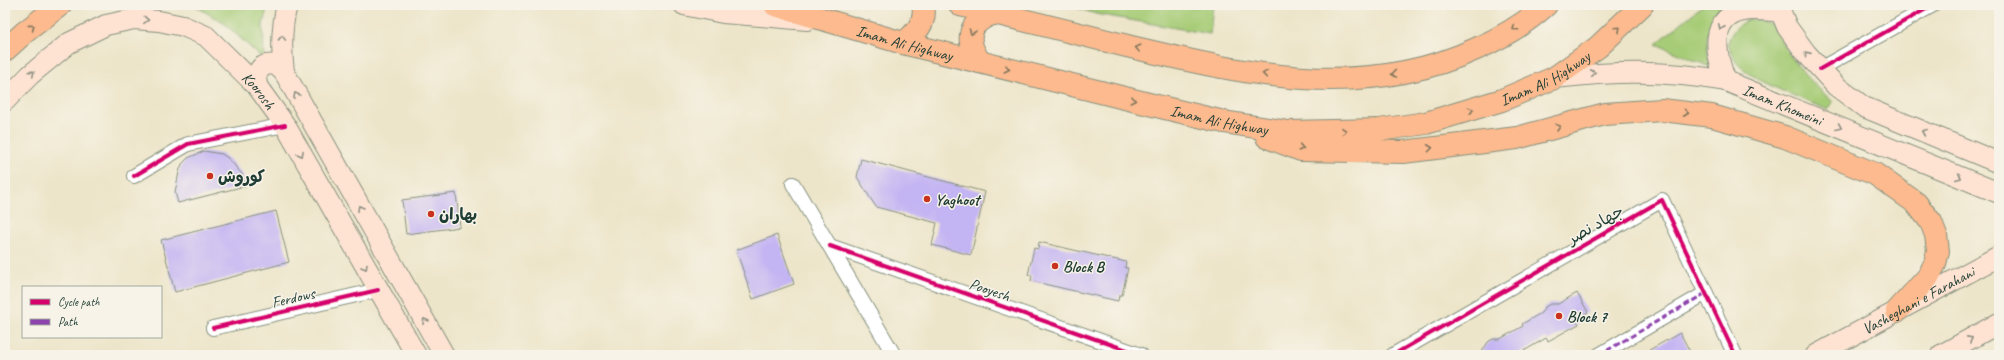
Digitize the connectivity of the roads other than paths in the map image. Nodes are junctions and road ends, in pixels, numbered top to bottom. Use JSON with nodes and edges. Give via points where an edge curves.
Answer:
{"nodes":[{"id":1,"x":60,"y":5,"type":"edge"},
{"id":2,"x":288,"y":5,"type":"edge"},
{"id":3,"x":684,"y":5,"type":"edge"},
{"id":4,"x":775,"y":5,"type":"edge"},
{"id":5,"x":923,"y":5,"type":"edge"},
{"id":6,"x":960,"y":5,"type":"edge"},
{"id":7,"x":1546,"y":5,"type":"edge"},
{"id":8,"x":1642,"y":5,"type":"edge"},
{"id":9,"x":1933,"y":5,"type":"edge"},
{"id":10,"x":1779,"y":9,"type":"edge"},
{"id":11,"x":996,"y":14,"type":"junction"},
{"id":12,"x":834,"y":23,"type":"junction"},
{"id":13,"x":903,"y":43,"type":"junction"},
{"id":14,"x":5,"y":50,"type":"edge"},
{"id":15,"x":980,"y":62,"type":"junction"},
{"id":16,"x":1820,"y":69,"type":"junction"},
{"id":17,"x":284,"y":72,"type":"junction"},
{"id":18,"x":1554,"y":78,"type":"junction"},
{"id":19,"x":1726,"y":81,"type":"junction"},
{"id":20,"x":257,"y":86,"type":"junction"},
{"id":21,"x":5,"y":101,"type":"edge"},
{"id":22,"x":1224,"y":122,"type":"junction"},
{"id":23,"x":285,"y":125,"type":"junction"},
{"id":24,"x":1999,"y":163,"type":"edge"},
{"id":25,"x":134,"y":176,"type":"dead end"},
{"id":26,"x":794,"y":184,"type":"dead end"},
{"id":27,"x":1999,"y":193,"type":"edge"},
{"id":28,"x":830,"y":246,"type":"junction"},
{"id":29,"x":1999,"y":256,"type":"edge"},
{"id":30,"x":378,"y":290,"type":"junction"},
{"id":31,"x":1706,"y":293,"type":"junction"},
{"id":32,"x":1898,"y":311,"type":"junction"},
{"id":33,"x":1999,"y":323,"type":"edge"},
{"id":34,"x":213,"y":328,"type":"dead end"},
{"id":35,"x":416,"y":355,"type":"edge"},
{"id":36,"x":444,"y":355,"type":"edge"},
{"id":37,"x":894,"y":355,"type":"edge"},
{"id":38,"x":1141,"y":355,"type":"edge"},
{"id":39,"x":1393,"y":355,"type":"edge"},
{"id":40,"x":1599,"y":355,"type":"edge"},
{"id":41,"x":1735,"y":355,"type":"edge"},
{"id":42,"x":1816,"y":355,"type":"edge"},
{"id":43,"x":1941,"y":355,"type":"edge"}],
"edges":[{"from":14,"to":1,"type":"highway","one_way":true},
{"from":17,"to":2,"type":"main road","name":"Koorosh","one_way":true,"via":[[281,54],[282,23]]},
{"from":3,"to":12,"type":"main road","via":[[722,13]]},
{"from":4,"to":12,"type":"highway","name":"Imam Ali Highway"},
{"from":5,"to":13,"type":"highway","via":[[922,22],[915,34]]},
{"from":6,"to":11,"type":"highway"},
{"from":7,"to":11,"type":"highway","one_way":true,"via":[[1511,32],[1456,58],[1427,68],[1358,80],[1318,80],[1267,75],[1201,64]]},
{"from":18,"to":8,"type":"highway","name":"Imam Ali Highway","one_way":true,"via":[[1598,47]]},
{"from":9,"to":16,"type":"street"},
{"from":16,"to":10,"type":"main road","one_way":true,"via":[[1791,32]]},
{"from":10,"to":19,"type":"main road","one_way":true,"via":[[1739,12],[1724,21],[1717,35],[1717,51]]},
{"from":11,"to":15,"type":"highway","one_way":true,"via":[[985,16],[977,22],[971,32],[970,42]]},
{"from":12,"to":13,"type":"highway","name":"Imam Ali Highway"},
{"from":13,"to":15,"type":"highway","name":"Imam Ali Highway"},
{"from":15,"to":22,"type":"highway","name":"Imam Ali Highway","one_way":true},
{"from":24,"to":16,"type":"main road","one_way":true,"via":[[1864,107],[1836,86]]},
{"from":17,"to":20,"type":"main road","via":[[276,65],[261,67],[256,76]]},
{"from":36,"to":17,"type":"main road","name":"Koorosh","one_way":true},
{"from":18,"to":19,"type":"main road","name":"Imam Khomeini","one_way":true,"via":[[1601,72],[1639,71],[1688,74]]},
{"from":22,"to":18,"type":"highway","name":"Imam Ali Highway","one_way":true,"via":[[1288,132],[1379,130],[1426,123],[1483,107]]},
{"from":19,"to":27,"type":"main road","name":"Imam Khomeini","one_way":true},
{"from":21,"to":20,"type":"main road","name":"Koorosh","one_way":true,"via":[[30,75],[69,42],[106,25],[134,19],[159,20],[206,36]]},
{"from":20,"to":23,"type":"main road","name":"Koorosh"},
{"from":22,"to":32,"type":"highway","one_way":true,"via":[[1301,150],[1403,152],[1517,138],[1605,114],[1662,110],[1712,116],[1785,137],[1875,174],[1916,203],[1931,222],[1938,251],[1928,277]]},
{"from":23,"to":25,"type":"street","via":[[188,144]]},
{"from":23,"to":30,"type":"main road","name":"Koorosh","one_way":true},
{"from":26,"to":28,"type":"street"},
{"from":28,"to":37,"type":"street"},
{"from":28,"to":38,"type":"street","name":"Pooyesh"},
{"from":29,"to":32,"type":"main road","name":"Vasheghani e Farahani"},
{"from":30,"to":34,"type":"street","name":"Ferdows"},
{"from":30,"to":35,"type":"main road","name":"Koorosh"},
{"from":31,"to":39,"type":"street","name":"جهاد نصر","via":[[1662,200]]},
{"from":31,"to":40,"type":"street"},
{"from":31,"to":41,"type":"street","name":"جهاد نصر"},
{"from":32,"to":42,"type":"main road","name":"Vasheghani e Farahani"},
{"from":43,"to":33,"type":"main road","one_way":true}]}
